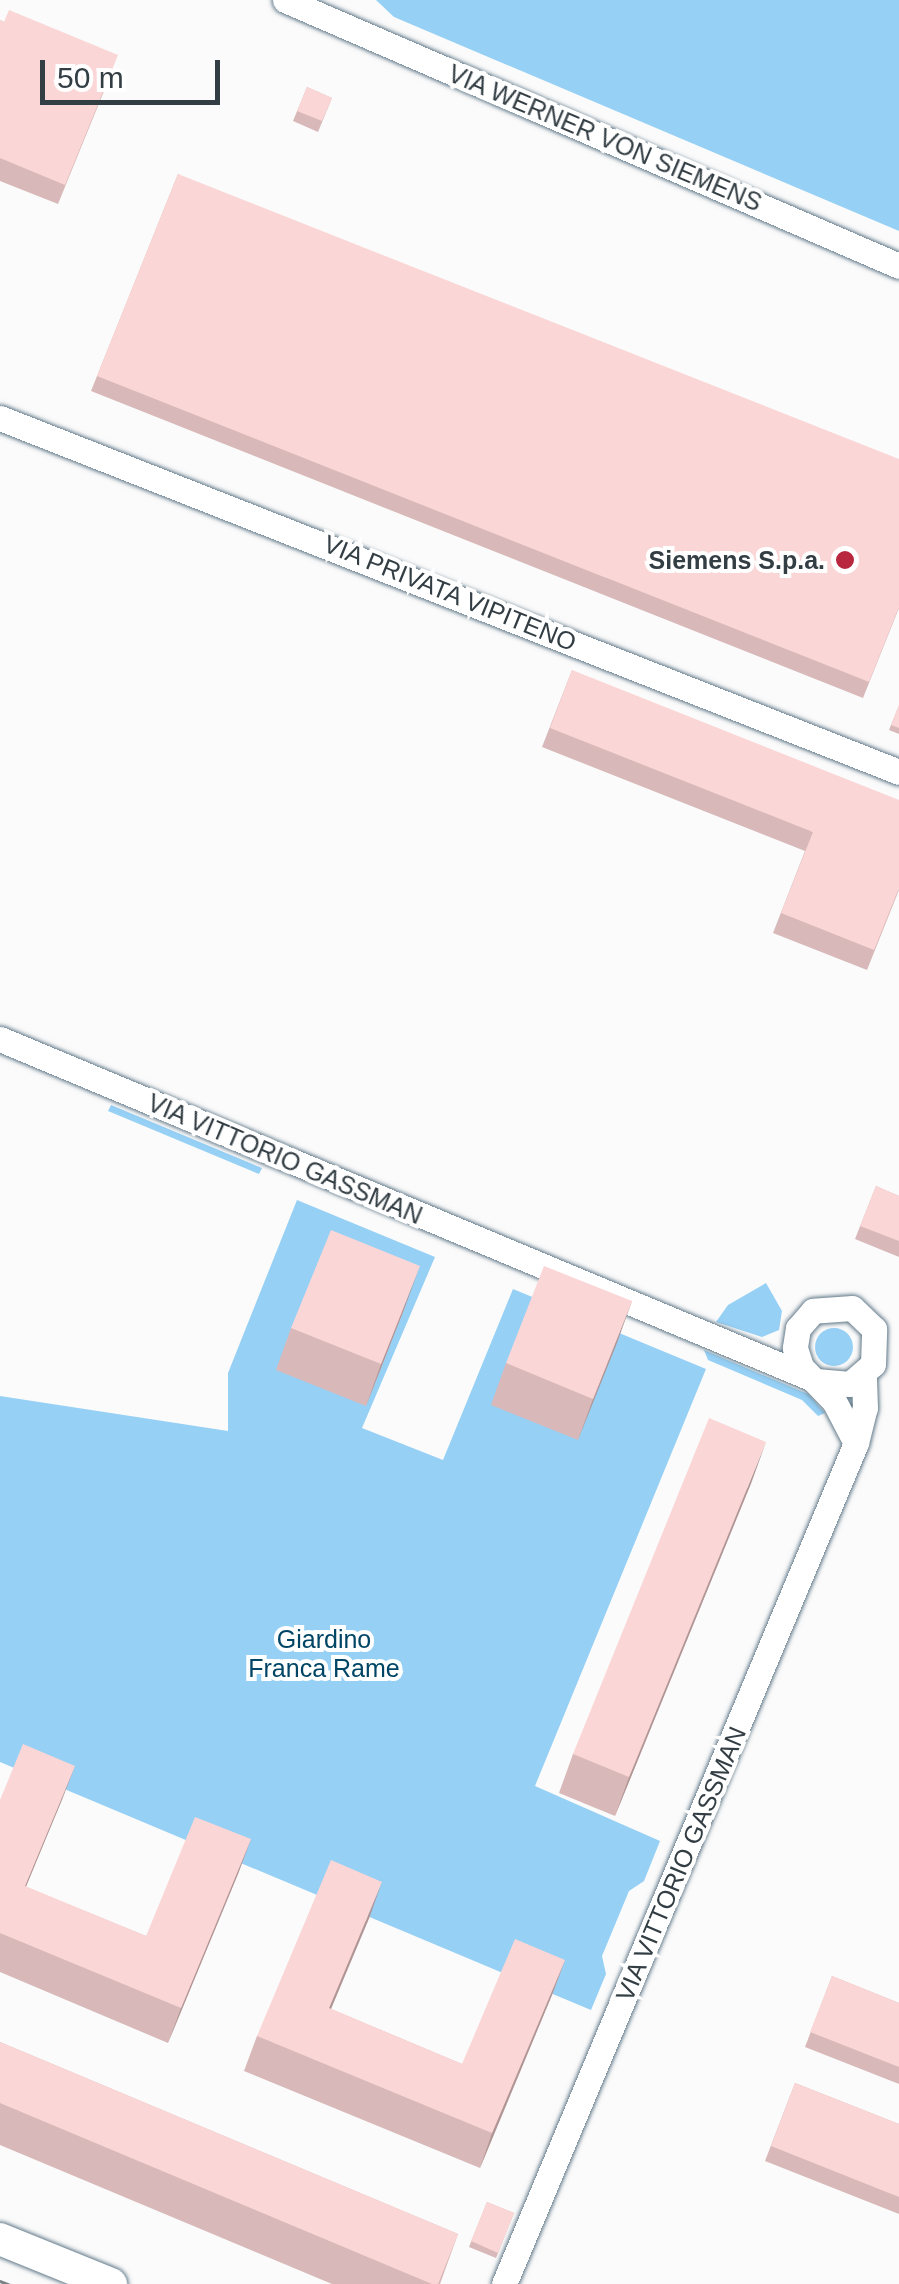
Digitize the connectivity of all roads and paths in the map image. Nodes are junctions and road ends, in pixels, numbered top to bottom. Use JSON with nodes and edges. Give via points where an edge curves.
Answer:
{"nodes":[{"id":1,"x":285,"y":0,"type":"edge"},
{"id":2,"x":313,"y":6,"type":"edge"},
{"id":3,"x":899,"y":266,"type":"edge"},
{"id":4,"x":0,"y":418,"type":"edge"},
{"id":5,"x":899,"y":772,"type":"edge"},
{"id":6,"x":0,"y":1039,"type":"edge"},
{"id":7,"x":796,"y":1338,"type":"junction"},
{"id":8,"x":737,"y":1347,"type":"junction"},
{"id":9,"x":864,"y":1375,"type":"junction"},
{"id":10,"x":814,"y":1379,"type":"junction"},
{"id":11,"x":856,"y":1443,"type":"junction"},
{"id":12,"x":0,"y":2239,"type":"edge"},
{"id":13,"x":111,"y":2284,"type":"edge"},
{"id":14,"x":504,"y":2284,"type":"edge"}],
"edges":[{"from":1,"to":2,"type":"street","name":"VIA WERNER VON SIEMENS"},
{"from":2,"to":3,"type":"street","name":"VIA WERNER VON SIEMENS"},
{"from":4,"to":5,"type":"street","name":"VIA PRIVATA VIPITENO"},
{"from":6,"to":8,"type":"street","name":"VIA VITTORIO GASSMAN"},
{"from":7,"to":8,"type":"street","name":"VIA VITTORIO GASSMAN","via":[[767,1348]]},
{"from":7,"to":9,"type":"street","name":"VIA VITTORIO GASSMAN","via":[[818,1308],[852,1308],[868,1320],[876,1339]]},
{"from":7,"to":10,"type":"street","via":[[798,1362]]},
{"from":8,"to":10,"type":"street","name":"VIA VITTORIO GASSMAN"},
{"from":9,"to":10,"type":"street","name":"VIA VITTORIO GASSMAN","via":[[840,1386]]},
{"from":9,"to":11,"type":"street","name":"VIA VITTORIO GASSMAN","via":[[866,1408]]},
{"from":10,"to":11,"type":"street"},
{"from":11,"to":14,"type":"street","name":"VIA VITTORIO GASSMAN"},
{"from":12,"to":13,"type":"street"}]}
